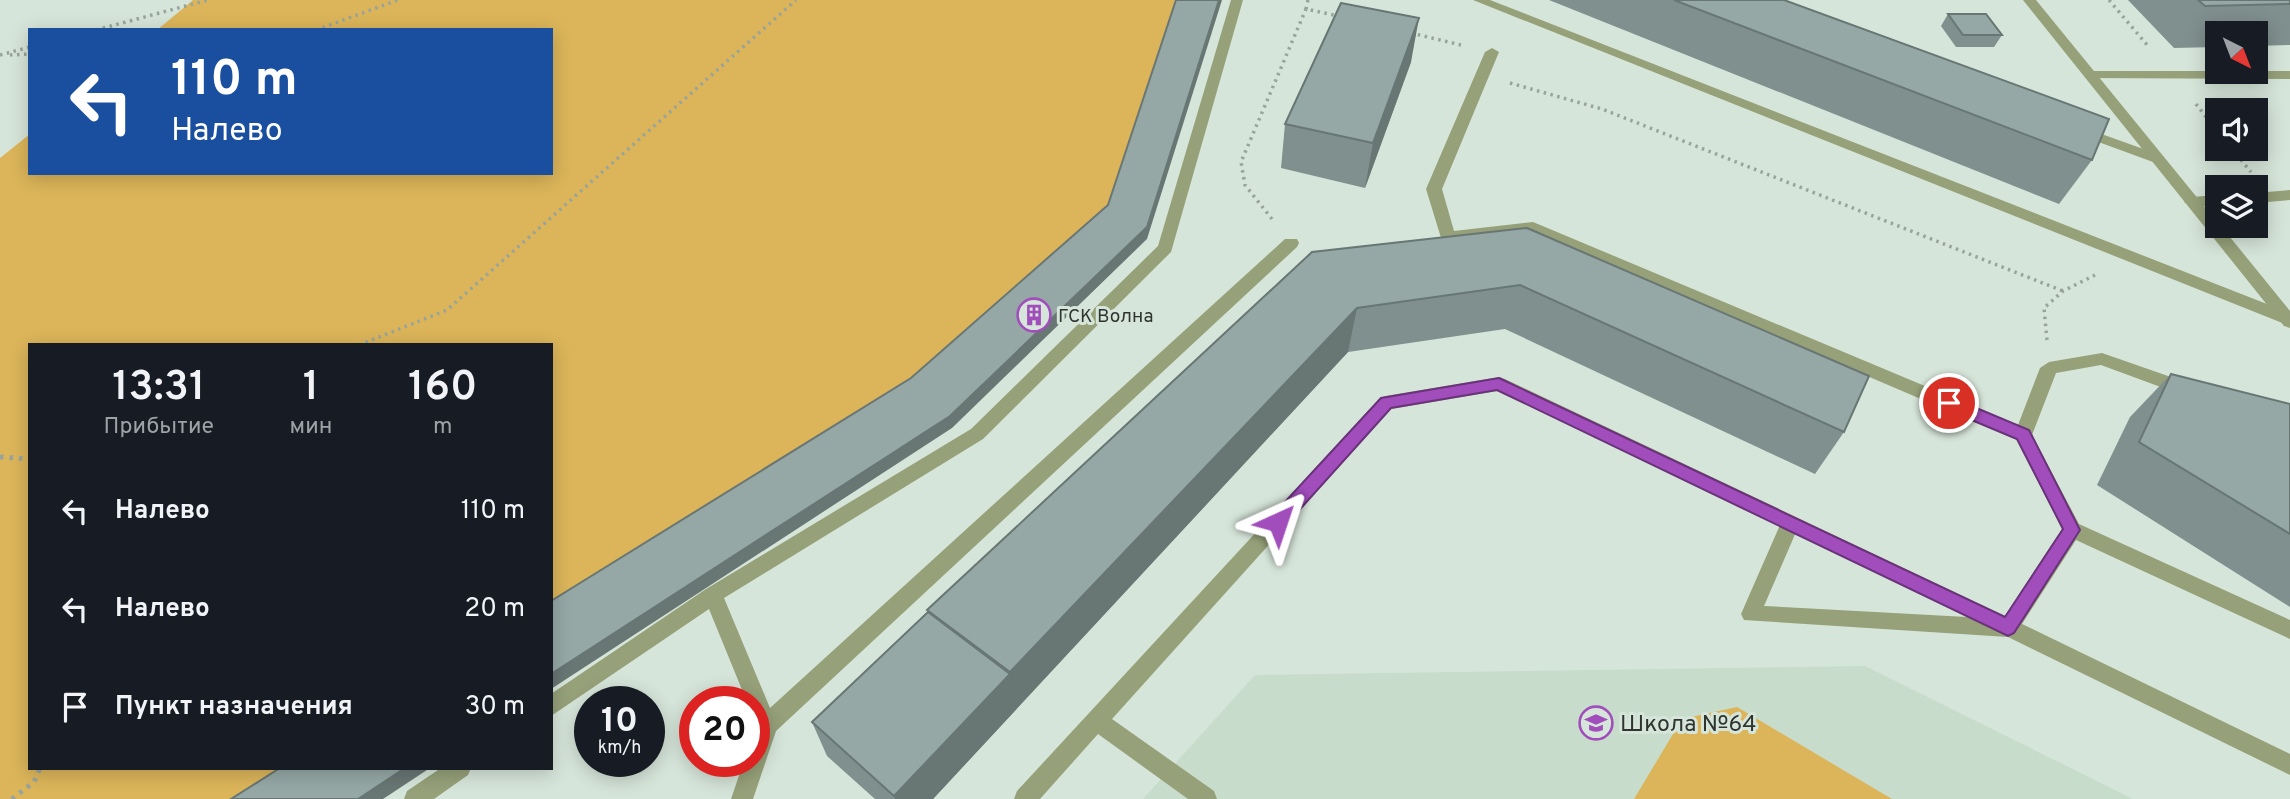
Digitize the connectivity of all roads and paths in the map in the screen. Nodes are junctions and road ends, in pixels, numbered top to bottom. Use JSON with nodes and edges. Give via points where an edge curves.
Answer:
{"nodes":[{"id":1,"x":208,"y":0,"type":"edge"},
{"id":2,"x":398,"y":0,"type":"edge"},
{"id":3,"x":796,"y":0,"type":"edge"},
{"id":4,"x":1237,"y":0,"type":"edge"},
{"id":5,"x":1308,"y":0,"type":"edge"},
{"id":6,"x":1479,"y":0,"type":"edge"},
{"id":7,"x":2029,"y":0,"type":"edge"},
{"id":8,"x":1306,"y":9,"type":"junction"},
{"id":9,"x":1346,"y":18,"type":"edge"},
{"id":10,"x":103,"y":28,"type":"edge"},
{"id":11,"x":321,"y":28,"type":"edge"},
{"id":12,"x":1399,"y":30,"type":"edge"},
{"id":13,"x":28,"y":48,"type":"edge"},
{"id":14,"x":1492,"y":52,"type":"joint"},
{"id":15,"x":28,"y":54,"type":"edge"},
{"id":16,"x":1,"y":55,"type":"edge"},
{"id":17,"x":2090,"y":75,"type":"junction"},
{"id":18,"x":2290,"y":75,"type":"edge"},
{"id":19,"x":1482,"y":76,"type":"junction"},
{"id":20,"x":2067,"y":125,"type":"edge"},
{"id":21,"x":2158,"y":159,"type":"junction"},
{"id":22,"x":2290,"y":195,"type":"edge"},
{"id":23,"x":2268,"y":197,"type":"edge"},
{"id":24,"x":2205,"y":201,"type":"edge"},
{"id":25,"x":2193,"y":202,"type":"junction"},
{"id":26,"x":1291,"y":243,"type":"joint"},
{"id":27,"x":2130,"y":257,"type":"junction"},
{"id":28,"x":2063,"y":291,"type":"junction"},
{"id":29,"x":2289,"y":320,"type":"edge"},
{"id":30,"x":364,"y":343,"type":"edge"},
{"id":31,"x":2049,"y":368,"type":"junction"},
{"id":32,"x":2202,"y":396,"type":"edge"},
{"id":33,"x":2023,"y":435,"type":"junction"},
{"id":34,"x":0,"y":457,"type":"edge"},
{"id":35,"x":28,"y":459,"type":"edge"},
{"id":36,"x":1791,"y":522,"type":"junction"},
{"id":37,"x":2072,"y":530,"type":"junction"},
{"id":38,"x":713,"y":595,"type":"junction"},
{"id":39,"x":2008,"y":628,"type":"junction"},
{"id":40,"x":2290,"y":630,"type":"edge"},
{"id":41,"x":750,"y":686,"type":"edge"},
{"id":42,"x":553,"y":705,"type":"edge"},
{"id":43,"x":1096,"y":720,"type":"junction"},
{"id":44,"x":770,"y":721,"type":"edge"},
{"id":45,"x":2290,"y":765,"type":"edge"},
{"id":46,"x":39,"y":770,"type":"edge"},
{"id":47,"x":457,"y":770,"type":"edge"},
{"id":48,"x":749,"y":777,"type":"edge"},
{"id":49,"x":12,"y":799,"type":"edge"},
{"id":50,"x":415,"y":799,"type":"edge"},
{"id":51,"x":742,"y":799,"type":"edge"},
{"id":52,"x":1025,"y":799,"type":"edge"},
{"id":53,"x":1206,"y":799,"type":"edge"}],
"edges":[{"from":1,"to":10,"type":"path"},
{"from":2,"to":11,"type":"path"},
{"from":3,"to":30,"type":"path","via":[[447,310]]},
{"from":4,"to":38,"type":"street","via":[[1165,248],[977,434]]},
{"from":5,"to":8,"type":"path"},
{"from":6,"to":27,"type":"street"},
{"from":7,"to":17,"type":"street"},
{"from":8,"to":9,"type":"path"},
{"from":8,"to":26,"type":"path","via":[[1241,162],[1245,185]]},
{"from":12,"to":14,"type":"path"},
{"from":13,"to":16,"type":"path"},
{"from":14,"to":19,"type":"street"},
{"from":15,"to":16,"type":"path"},
{"from":17,"to":18,"type":"street"},
{"from":17,"to":21,"type":"street"},
{"from":19,"to":28,"type":"path","via":[[1602,109]]},
{"from":19,"to":33,"type":"street","via":[[1434,189],[1448,236],[1528,226]]},
{"from":20,"to":21,"type":"street"},
{"from":21,"to":25,"type":"street"},
{"from":22,"to":23,"type":"street"},
{"from":24,"to":25,"type":"street"},
{"from":25,"to":29,"type":"street"},
{"from":26,"to":44,"type":"street"},
{"from":27,"to":28,"type":"path"},
{"from":27,"to":29,"type":"street"},
{"from":28,"to":31,"type":"path","via":[[2044,308]]},
{"from":31,"to":32,"type":"street","via":[[2102,359]]},
{"from":31,"to":33,"type":"street"},
{"from":33,"to":37,"type":"street"},
{"from":34,"to":35,"type":"path"},
{"from":36,"to":39,"type":"street"},
{"from":36,"to":39,"type":"street","via":[[1751,614]]},
{"from":36,"to":43,"type":"street","via":[[1499,384],[1386,402]]},
{"from":37,"to":39,"type":"street"},
{"from":37,"to":40,"type":"street"},
{"from":38,"to":41,"type":"street"},
{"from":38,"to":42,"type":"street"},
{"from":39,"to":45,"type":"street"},
{"from":43,"to":52,"type":"street"},
{"from":43,"to":53,"type":"street"},
{"from":46,"to":49,"type":"path","via":[[34,782]]},
{"from":47,"to":50,"type":"street"},
{"from":48,"to":51,"type":"street"}]}
